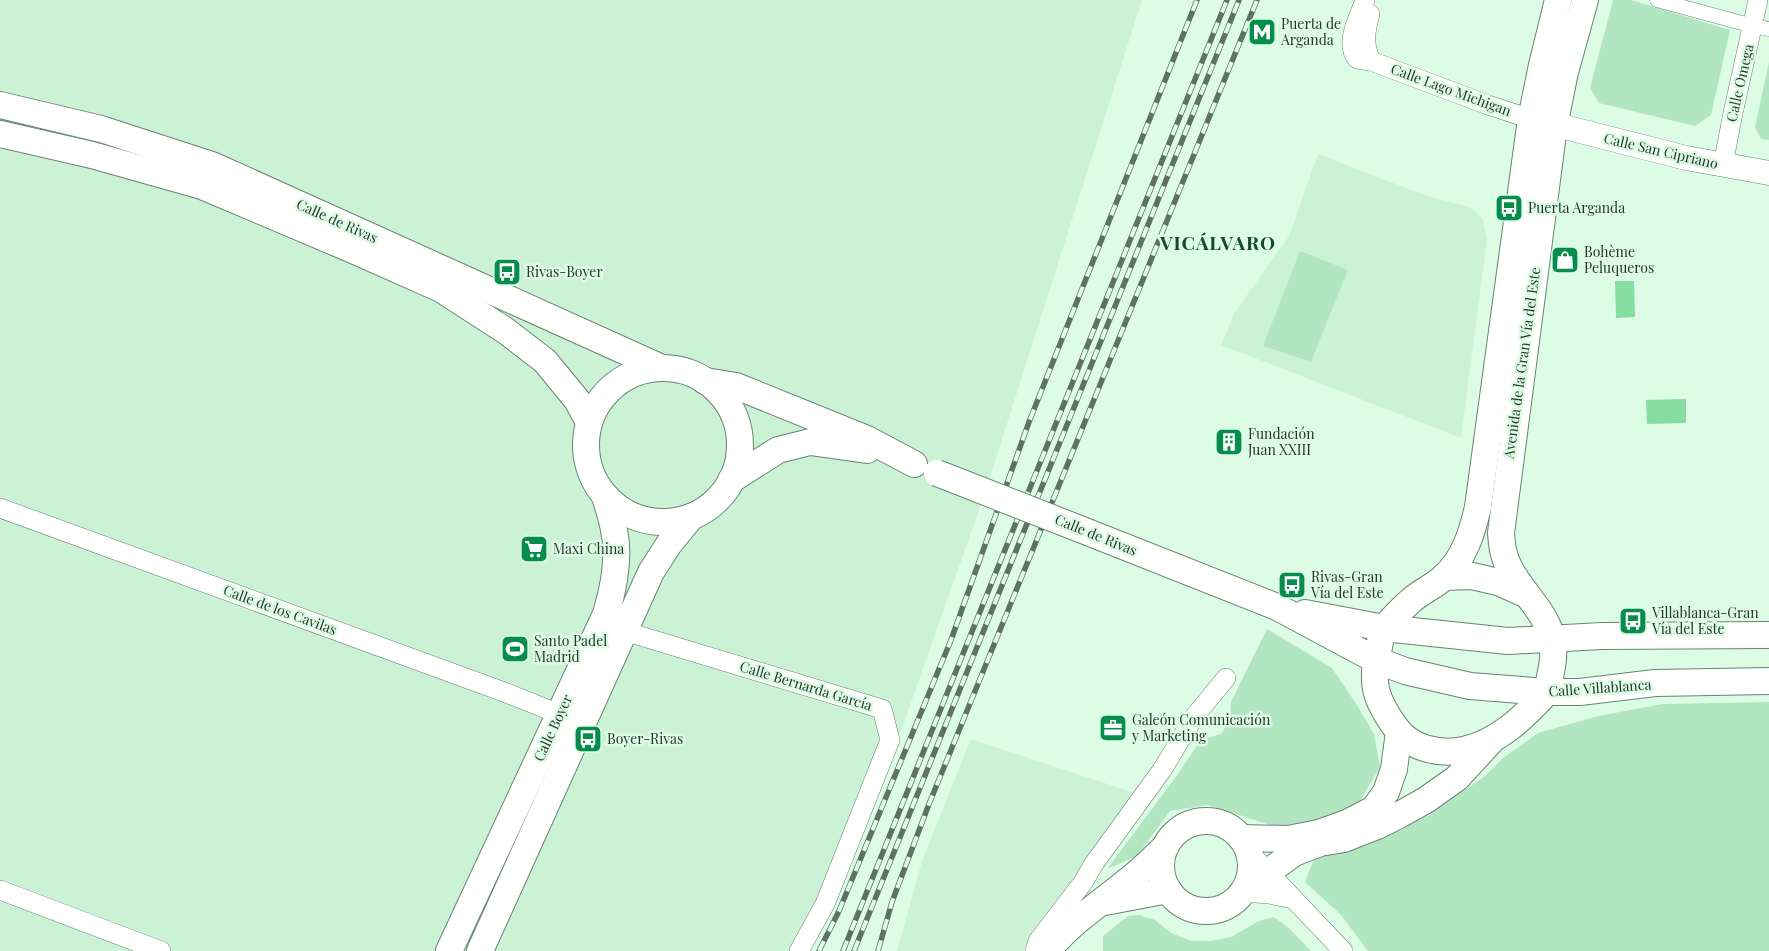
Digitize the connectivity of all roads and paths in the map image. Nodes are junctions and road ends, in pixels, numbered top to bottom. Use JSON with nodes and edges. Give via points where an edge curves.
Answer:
{"nodes":[{"id":1,"x":1365,"y":0,"type":"edge"},
{"id":2,"x":1377,"y":0,"type":"edge"},
{"id":3,"x":1558,"y":0,"type":"edge"},
{"id":4,"x":1585,"y":0,"type":"edge"},
{"id":5,"x":1656,"y":0,"type":"edge"},
{"id":6,"x":1758,"y":0,"type":"edge"},
{"id":7,"x":1761,"y":28,"type":"edge"},
{"id":8,"x":1371,"y":61,"type":"junction"},
{"id":9,"x":0,"y":106,"type":"edge"},
{"id":10,"x":1543,"y":122,"type":"junction"},
{"id":11,"x":0,"y":134,"type":"edge"},
{"id":12,"x":1723,"y":165,"type":"junction"},
{"id":13,"x":1769,"y":173,"type":"edge"},
{"id":14,"x":662,"y":368,"type":"junction"},
{"id":15,"x":705,"y":381,"type":"junction"},
{"id":16,"x":589,"y":422,"type":"junction"},
{"id":17,"x":925,"y":468,"type":"junction"},
{"id":18,"x":731,"y":480,"type":"junction"},
{"id":19,"x":604,"y":496,"type":"junction"},
{"id":20,"x":0,"y":508,"type":"edge"},
{"id":21,"x":691,"y":517,"type":"junction"},
{"id":22,"x":1444,"y":577,"type":"junction"},
{"id":23,"x":1527,"y":595,"type":"junction"},
{"id":24,"x":1277,"y":607,"type":"junction"},
{"id":25,"x":1384,"y":628,"type":"junction"},
{"id":26,"x":624,"y":630,"type":"junction"},
{"id":27,"x":1769,"y":635,"type":"edge"},
{"id":28,"x":1552,"y":638,"type":"junction"},
{"id":29,"x":1376,"y":660,"type":"junction"},
{"id":30,"x":1226,"y":678,"type":"dead end"},
{"id":31,"x":1769,"y":681,"type":"edge"},
{"id":32,"x":1547,"y":692,"type":"junction"},
{"id":33,"x":559,"y":714,"type":"junction"},
{"id":34,"x":1399,"y":732,"type":"junction"},
{"id":35,"x":1493,"y":739,"type":"junction"},
{"id":36,"x":1245,"y":845,"type":"junction"},
{"id":37,"x":1166,"y":846,"type":"junction"},
{"id":38,"x":1294,"y":853,"type":"junction"},
{"id":39,"x":1267,"y":871,"type":"junction"},
{"id":40,"x":1084,"y":881,"type":"junction"},
{"id":41,"x":0,"y":890,"type":"edge"},
{"id":42,"x":1168,"y":890,"type":"junction"},
{"id":43,"x":1244,"y":890,"type":"junction"},
{"id":44,"x":1293,"y":899,"type":"junction"},
{"id":45,"x":1097,"y":904,"type":"junction"},
{"id":46,"x":157,"y":950,"type":"edge"},
{"id":47,"x":449,"y":951,"type":"edge"},
{"id":48,"x":480,"y":951,"type":"edge"},
{"id":49,"x":799,"y":951,"type":"edge"},
{"id":50,"x":1035,"y":951,"type":"edge"},
{"id":51,"x":1047,"y":951,"type":"edge"},
{"id":52,"x":1343,"y":951,"type":"edge"}],
"edges":[{"from":1,"to":8,"type":"street","name":"Calle Lago Michigan","via":[[1351,49],[1357,59]]},
{"from":2,"to":8,"type":"street","via":[[1365,37]]},
{"from":3,"to":10,"type":"main road","name":"Avenida de la Gran Vía del Este","via":[[1542,65]]},
{"from":4,"to":10,"type":"main road","name":"Avenida de la Gran Vía del Este","via":[[1565,72]]},
{"from":5,"to":7,"type":"street"},
{"from":6,"to":7,"type":"street","name":"Calle Omega"},
{"from":7,"to":12,"type":"street","name":"Calle Omega","via":[[1733,112]]},
{"from":8,"to":10,"type":"street","name":"Calle Lago Michigan"},
{"from":9,"to":14,"type":"main road","name":"Calle de Rivas","via":[[101,129],[212,164]]},
{"from":10,"to":12,"type":"street","name":"Calle San Cipriano"},
{"from":10,"to":22,"type":"main road","name":"Avenida de la Gran Vía del Este","via":[[1478,507],[1472,534],[1462,554]]},
{"from":10,"to":23,"type":"main road","name":"Avenida de la Gran Vía del Este","via":[[1501,534],[1503,553]]},
{"from":11,"to":16,"type":"main road","name":"Calle de Rivas","via":[[202,186],[441,289],[545,361],[577,400]]},
{"from":12,"to":13,"type":"street","name":"Calle San Cipriano"},
{"from":14,"to":15,"type":"main road","via":[[684,372]]},
{"from":14,"to":16,"type":"main road","via":[[638,372],[617,384],[600,401]]},
{"from":15,"to":17,"type":"main road","name":"Calle de Rivas","via":[[736,386],[867,439]]},
{"from":15,"to":18,"type":"main road","via":[[726,401],[737,426],[739,454]]},
{"from":16,"to":19,"type":"main road","via":[[587,461]]},
{"from":17,"to":18,"type":"main road","name":"Calle de Rivas","via":[[862,449],[810,442],[778,450]]},
{"from":17,"to":24,"type":"main road","name":"Calle de Rivas","bridge":true},
{"from":18,"to":21,"type":"main road","via":[[714,502]]},
{"from":19,"to":21,"type":"main road","via":[[627,514],[648,521],[670,522]]},
{"from":19,"to":33,"type":"main road","name":"Calle Boyer","via":[[614,531],[616,562],[613,591],[606,614]]},
{"from":20,"to":33,"type":"street","name":"Calle de los Cavilas"},
{"from":21,"to":26,"type":"main road","name":"Calle Boyer","via":[[651,572]]},
{"from":22,"to":23,"type":"main road","name":"Avenida de la Gran Vía del Este","via":[[1472,576],[1498,582]]},
{"from":22,"to":25,"type":"main road","name":"Avenida de la Gran Vía del Este","via":[[1412,599]]},
{"from":23,"to":28,"type":"main road","name":"Avenida de la Gran Vía del Este","via":[[1542,615]]},
{"from":24,"to":25,"type":"main road","name":"Calle de Rivas"},
{"from":24,"to":29,"type":"main road","name":"Calle de Rivas"},
{"from":25,"to":28,"type":"main road","via":[[1508,641]]},
{"from":25,"to":29,"type":"main road","name":"Avenida de la Gran Vía del Este"},
{"from":26,"to":48,"type":"main road","name":"Calle Boyer"},
{"from":26,"to":49,"type":"street","name":"Calle Bernarda García","via":[[882,709],[890,740],[825,904]]},
{"from":27,"to":28,"type":"main road"},
{"from":28,"to":32,"type":"main road","name":"Avenida de la Gran Vía del Este","via":[[1554,658]]},
{"from":29,"to":32,"type":"main road","name":"Calle Villablanca","via":[[1405,671],[1470,686]]},
{"from":29,"to":34,"type":"main road","name":"Avenida de la Gran Vía del Este","via":[[1374,681],[1377,694],[1382,709]]},
{"from":30,"to":40,"type":"street","via":[[1194,716],[1162,770]]},
{"from":31,"to":32,"type":"main road","name":"Calle Villablanca","via":[[1655,683]]},
{"from":32,"to":35,"type":"main road","via":[[1526,715]]},
{"from":33,"to":47,"type":"main road","name":"Calle Boyer"},
{"from":34,"to":35,"type":"main road","name":"Avenida de la Gran Vía del Este","via":[[1411,743],[1426,749],[1454,752]]},
{"from":34,"to":36,"type":"main road","via":[[1394,769],[1386,792],[1374,809],[1319,833]]},
{"from":35,"to":38,"type":"main road","via":[[1457,778],[1401,814],[1344,838]]},
{"from":36,"to":37,"type":"main road","via":[[1232,830],[1221,824],[1202,822],[1184,828]]},
{"from":36,"to":39,"type":"street"},
{"from":36,"to":43,"type":"main road","via":[[1251,864]]},
{"from":37,"to":42,"type":"main road","via":[[1162,876]]},
{"from":37,"to":45,"type":"main road"},
{"from":38,"to":39,"type":"main road"},
{"from":38,"to":44,"type":"street","via":[[1288,868]]},
{"from":39,"to":43,"type":"main road"},
{"from":39,"to":44,"type":"street"},
{"from":40,"to":45,"type":"street"},
{"from":40,"to":50,"type":"street","via":[[1038,941]]},
{"from":41,"to":46,"type":"street"},
{"from":42,"to":43,"type":"main road","via":[[1190,908],[1205,911],[1220,909],[1233,902]]},
{"from":42,"to":45,"type":"main road"},
{"from":43,"to":44,"type":"street"},
{"from":44,"to":52,"type":"street"},
{"from":45,"to":51,"type":"main road"}]}
